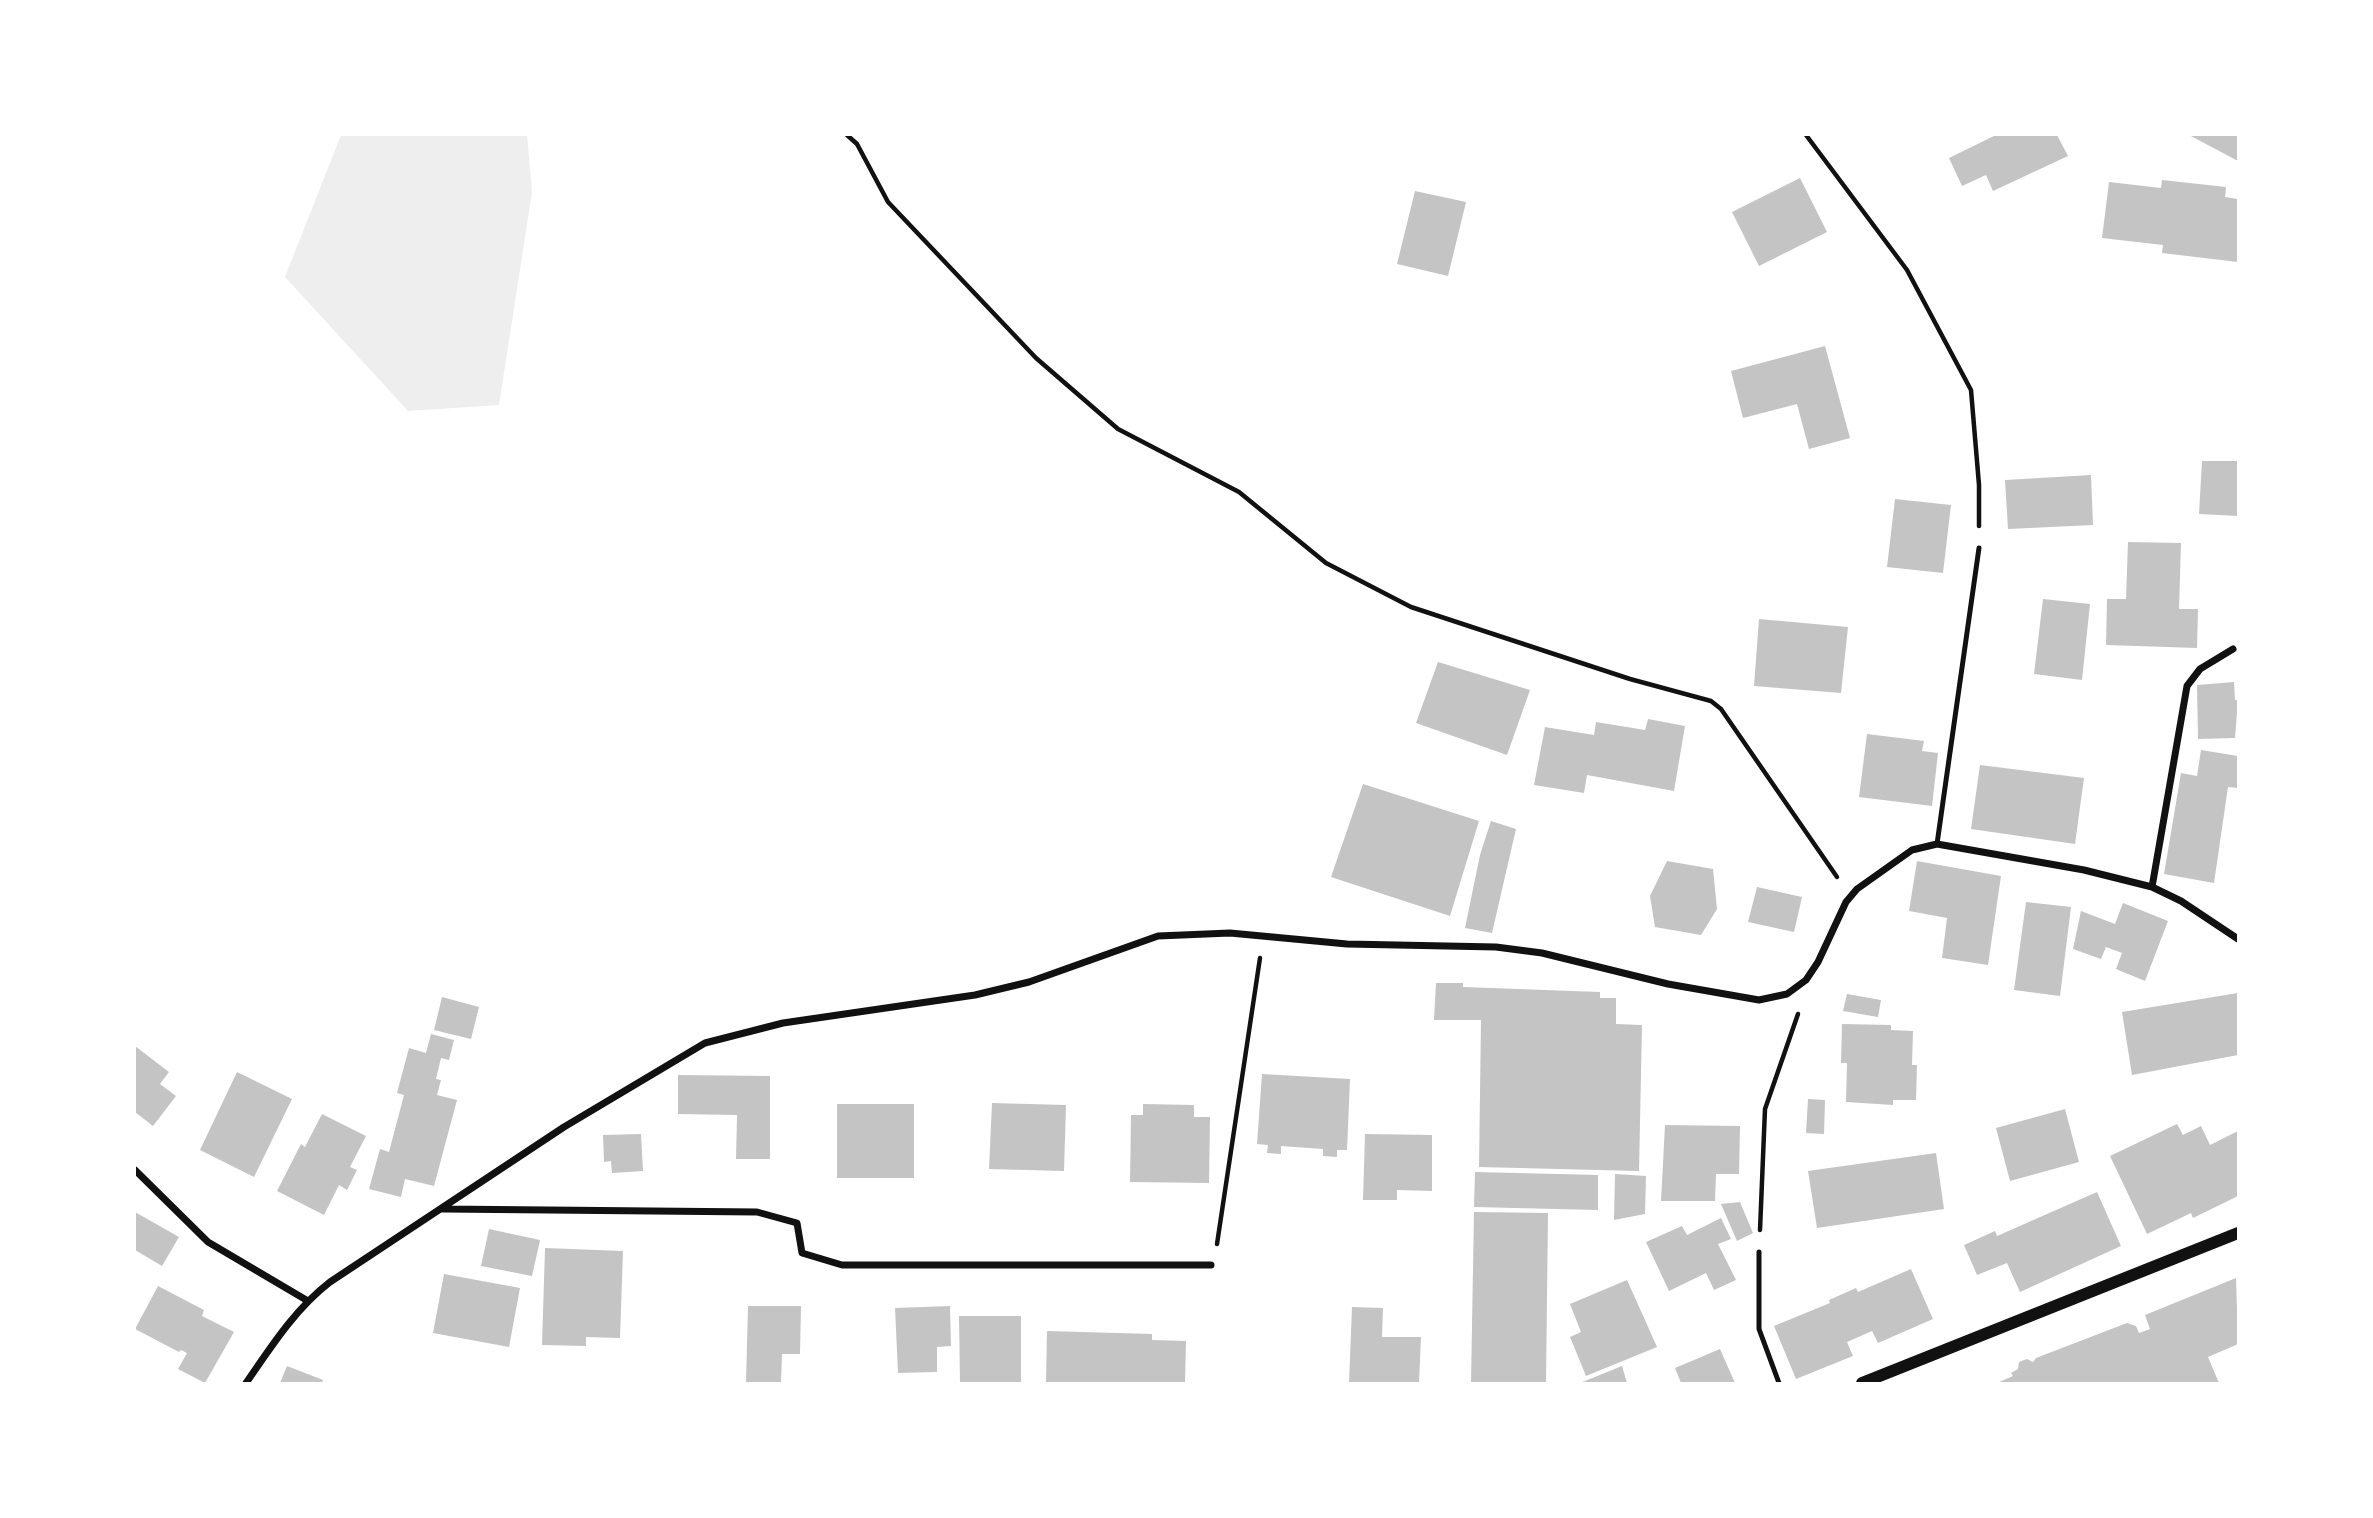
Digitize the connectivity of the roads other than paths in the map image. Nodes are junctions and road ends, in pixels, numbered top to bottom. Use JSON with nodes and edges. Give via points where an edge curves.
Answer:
{"nodes":[{"id":1,"x":1979,"y":548,"type":"road end"},
{"id":2,"x":2234,"y":649,"type":"dead end"},
{"id":3,"x":1937,"y":844,"type":"junction"},
{"id":4,"x":2152,"y":887,"type":"junction"},
{"id":5,"x":2238,"y":939,"type":"edge"},
{"id":6,"x":135,"y":1170,"type":"edge"},
{"id":7,"x":442,"y":1209,"type":"junction"},
{"id":8,"x":2238,"y":1233,"type":"edge"},
{"id":9,"x":1759,"y":1252,"type":"road end"},
{"id":10,"x":1211,"y":1265,"type":"road end"},
{"id":11,"x":308,"y":1301,"type":"junction"},
{"id":12,"x":246,"y":1383,"type":"edge"},
{"id":13,"x":1779,"y":1383,"type":"edge"},
{"id":14,"x":1862,"y":1383,"type":"edge"}],
"edges":[{"from":1,"to":3,"type":"lane"},
{"from":2,"to":4,"type":"street","via":[[2200,669],[2187,685]]},
{"from":3,"to":4,"type":"street"},
{"from":3,"to":7,"type":"street","via":[[1912,850],[1851,895],[1812,972],[1797,988],[1775,998],[1737,998],[1519,950],[1208,933],[1158,936],[1029,982],[975,995],[783,1023],[715,1039],[627,1086]]},
{"from":4,"to":5,"type":"street"},
{"from":6,"to":11,"type":"street","via":[[208,1242]]},
{"from":7,"to":10,"type":"street","via":[[757,1212],[796,1223],[802,1253],[842,1265]]},
{"from":7,"to":11,"type":"street"},
{"from":8,"to":14,"type":"street"},
{"from":9,"to":13,"type":"lane","via":[[1759,1329]]},
{"from":11,"to":12,"type":"street"}]}
